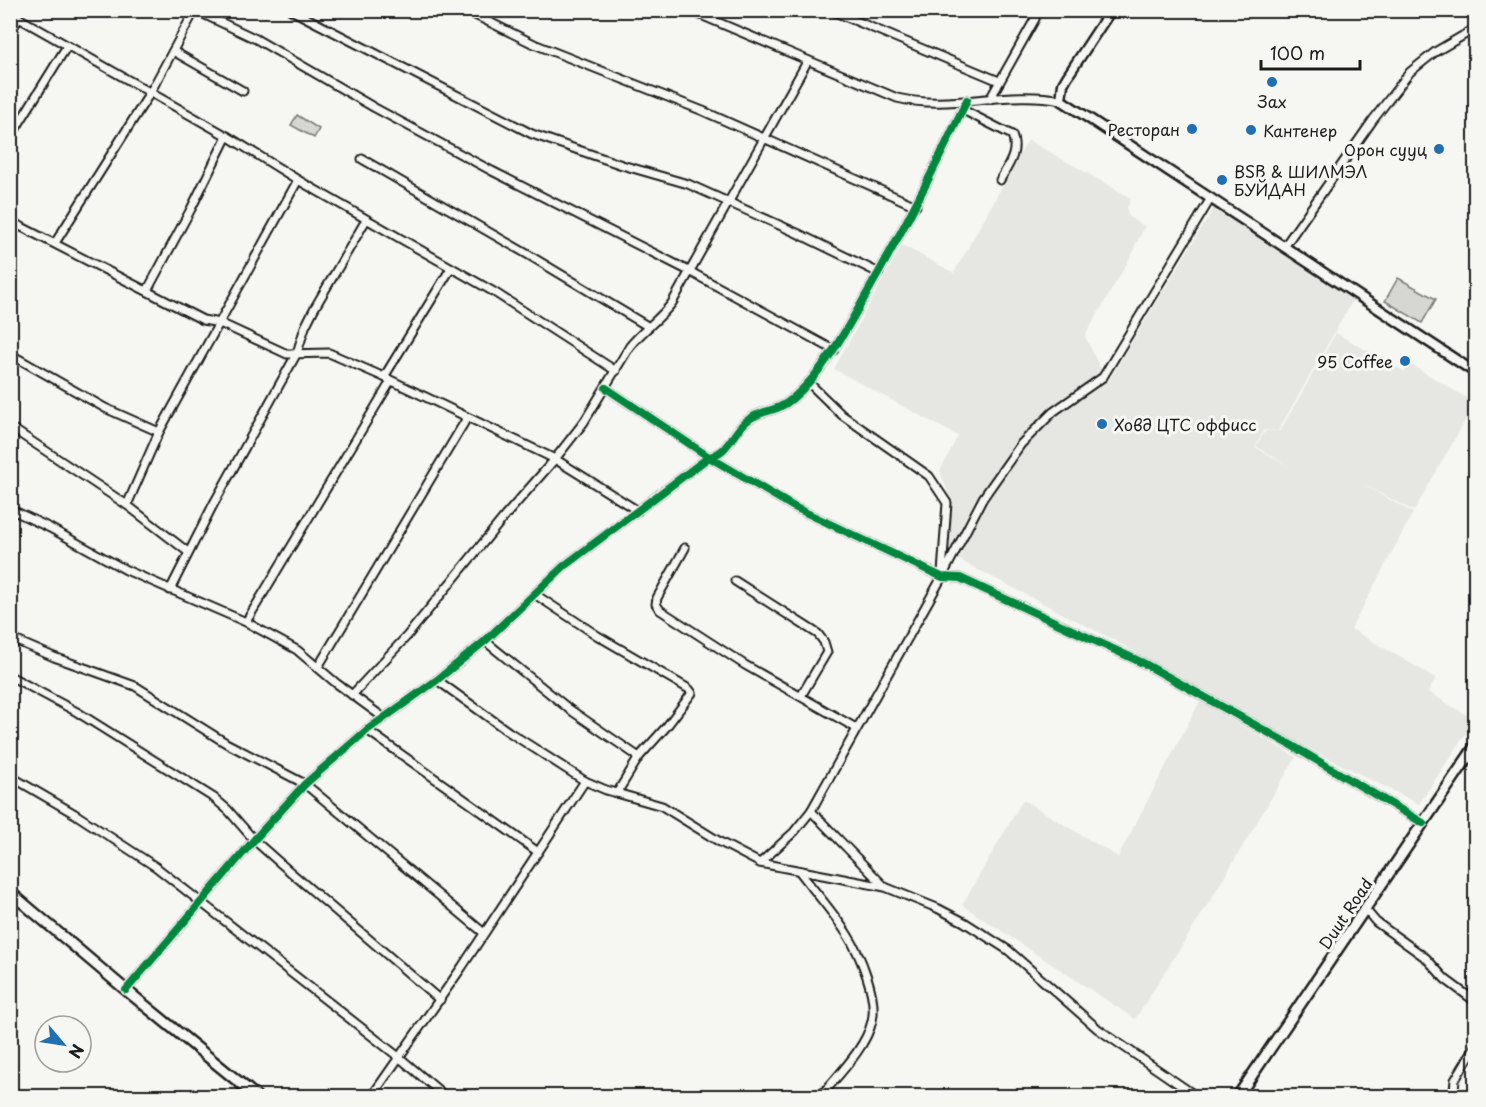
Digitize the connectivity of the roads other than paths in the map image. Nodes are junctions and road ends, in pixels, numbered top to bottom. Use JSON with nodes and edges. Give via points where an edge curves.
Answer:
{"nodes":[{"id":1,"x":195,"y":10,"type":"edge"},
{"id":2,"x":291,"y":10,"type":"edge"},
{"id":3,"x":465,"y":10,"type":"edge"},
{"id":4,"x":689,"y":10,"type":"edge"},
{"id":5,"x":830,"y":10,"type":"edge"},
{"id":6,"x":1037,"y":10,"type":"edge"},
{"id":7,"x":1111,"y":10,"type":"edge"},
{"id":8,"x":1473,"y":10,"type":"edge"},
{"id":9,"x":10,"y":13,"type":"edge"},
{"id":10,"x":1476,"y":14,"type":"edge"},
{"id":11,"x":19,"y":18,"type":"junction"},
{"id":12,"x":1476,"y":28,"type":"edge"},
{"id":13,"x":10,"y":32,"type":"edge"},
{"id":14,"x":67,"y":46,"type":"junction"},
{"id":15,"x":173,"y":51,"type":"junction"},
{"id":16,"x":807,"y":62,"type":"junction"},
{"id":17,"x":999,"y":81,"type":"junction"},
{"id":18,"x":243,"y":91,"type":"dead end"},
{"id":19,"x":150,"y":93,"type":"junction"},
{"id":20,"x":990,"y":99,"type":"junction"},
{"id":21,"x":968,"y":100,"type":"junction"},
{"id":22,"x":1060,"y":100,"type":"junction"},
{"id":23,"x":963,"y":110,"type":"junction"},
{"id":24,"x":227,"y":136,"type":"junction"},
{"id":25,"x":764,"y":137,"type":"junction"},
{"id":26,"x":10,"y":138,"type":"edge"},
{"id":27,"x":362,"y":159,"type":"dead end"},
{"id":28,"x":297,"y":180,"type":"junction"},
{"id":29,"x":1000,"y":180,"type":"dead end"},
{"id":30,"x":1211,"y":198,"type":"junction"},
{"id":31,"x":727,"y":202,"type":"junction"},
{"id":32,"x":916,"y":206,"type":"junction"},
{"id":33,"x":366,"y":220,"type":"junction"},
{"id":34,"x":10,"y":221,"type":"edge"},
{"id":35,"x":54,"y":243,"type":"junction"},
{"id":36,"x":1284,"y":247,"type":"junction"},
{"id":37,"x":451,"y":268,"type":"junction"},
{"id":38,"x":689,"y":271,"type":"junction"},
{"id":39,"x":879,"y":273,"type":"junction"},
{"id":40,"x":147,"y":291,"type":"junction"},
{"id":41,"x":220,"y":323,"type":"junction"},
{"id":42,"x":649,"y":327,"type":"junction"},
{"id":43,"x":834,"y":350,"type":"junction"},
{"id":44,"x":297,"y":353,"type":"junction"},
{"id":45,"x":10,"y":354,"type":"edge"},
{"id":46,"x":616,"y":370,"type":"junction"},
{"id":47,"x":1476,"y":373,"type":"edge"},
{"id":48,"x":388,"y":379,"type":"junction"},
{"id":49,"x":809,"y":382,"type":"junction"},
{"id":50,"x":606,"y":388,"type":"junction"},
{"id":51,"x":467,"y":418,"type":"junction"},
{"id":52,"x":10,"y":427,"type":"edge"},
{"id":53,"x":159,"y":432,"type":"junction"},
{"id":54,"x":709,"y":458,"type":"junction"},
{"id":55,"x":555,"y":459,"type":"junction"},
{"id":56,"x":127,"y":505,"type":"junction"},
{"id":57,"x":10,"y":509,"type":"edge"},
{"id":58,"x":638,"y":511,"type":"junction"},
{"id":59,"x":685,"y":548,"type":"dead end"},
{"id":60,"x":188,"y":552,"type":"junction"},
{"id":61,"x":942,"y":577,"type":"junction"},
{"id":62,"x":735,"y":581,"type":"dead end"},
{"id":63,"x":170,"y":590,"type":"junction"},
{"id":64,"x":536,"y":595,"type":"junction"},
{"id":65,"x":246,"y":622,"type":"junction"},
{"id":66,"x":10,"y":638,"type":"edge"},
{"id":67,"x":485,"y":641,"type":"junction"},
{"id":68,"x":318,"y":668,"type":"junction"},
{"id":69,"x":10,"y":676,"type":"edge"},
{"id":70,"x":436,"y":680,"type":"junction"},
{"id":71,"x":352,"y":695,"type":"junction"},
{"id":72,"x":801,"y":696,"type":"junction"},
{"id":73,"x":384,"y":718,"type":"junction"},
{"id":74,"x":856,"y":728,"type":"junction"},
{"id":75,"x":367,"y":730,"type":"junction"},
{"id":76,"x":1476,"y":745,"type":"edge"},
{"id":77,"x":639,"y":758,"type":"junction"},
{"id":78,"x":10,"y":776,"type":"edge"},
{"id":79,"x":585,"y":781,"type":"junction"},
{"id":80,"x":305,"y":784,"type":"junction"},
{"id":81,"x":617,"y":793,"type":"junction"},
{"id":82,"x":811,"y":811,"type":"junction"},
{"id":83,"x":1423,"y":823,"type":"junction"},
{"id":84,"x":254,"y":840,"type":"junction"},
{"id":85,"x":538,"y":852,"type":"junction"},
{"id":86,"x":760,"y":863,"type":"junction"},
{"id":87,"x":800,"y":872,"type":"junction"},
{"id":88,"x":885,"y":887,"type":"junction"},
{"id":89,"x":10,"y":892,"type":"edge"},
{"id":90,"x":200,"y":902,"type":"junction"},
{"id":91,"x":1365,"y":909,"type":"junction"},
{"id":92,"x":484,"y":933,"type":"junction"},
{"id":93,"x":126,"y":990,"type":"junction"},
{"id":94,"x":440,"y":1000,"type":"junction"},
{"id":95,"x":1476,"y":1002,"type":"edge"},
{"id":96,"x":1476,"y":1045,"type":"edge"},
{"id":97,"x":400,"y":1058,"type":"junction"},
{"id":98,"x":256,"y":1096,"type":"edge"},
{"id":99,"x":372,"y":1096,"type":"edge"},
{"id":100,"x":445,"y":1096,"type":"edge"},
{"id":101,"x":821,"y":1096,"type":"edge"},
{"id":102,"x":1196,"y":1096,"type":"edge"},
{"id":103,"x":1238,"y":1096,"type":"edge"},
{"id":104,"x":1459,"y":1096,"type":"edge"}],
"edges":[{"from":1,"to":15,"type":"street"},
{"from":1,"to":38,"type":"street","via":[[256,39],[453,150]]},
{"from":2,"to":31,"type":"street","via":[[532,134],[688,184]]},
{"from":3,"to":25,"type":"street","via":[[534,44]]},
{"from":4,"to":16,"type":"street"},
{"from":5,"to":17,"type":"street"},
{"from":6,"to":17,"type":"street"},
{"from":7,"to":22,"type":"street","via":[[1063,84]]},
{"from":8,"to":10,"type":"street"},
{"from":9,"to":11,"type":"street"},
{"from":11,"to":13,"type":"street"},
{"from":11,"to":14,"type":"street"},
{"from":12,"to":36,"type":"street","via":[[1425,58],[1410,72]]},
{"from":14,"to":19,"type":"street"},
{"from":14,"to":26,"type":"street"},
{"from":15,"to":18,"type":"street"},
{"from":15,"to":19,"type":"street"},
{"from":16,"to":21,"type":"street","via":[[906,100]]},
{"from":16,"to":25,"type":"street"},
{"from":17,"to":20,"type":"street"},
{"from":19,"to":24,"type":"street"},
{"from":19,"to":35,"type":"street"},
{"from":20,"to":21,"type":"street"},
{"from":20,"to":22,"type":"street","via":[[1030,96]]},
{"from":21,"to":23,"type":"street"},
{"from":22,"to":30,"type":"street"},
{"from":23,"to":29,"type":"street","via":[[1012,135],[1016,144]]},
{"from":23,"to":32,"type":"street"},
{"from":24,"to":28,"type":"street"},
{"from":24,"to":40,"type":"street"},
{"from":25,"to":31,"type":"street"},
{"from":25,"to":32,"type":"street"},
{"from":27,"to":42,"type":"street"},
{"from":28,"to":33,"type":"street"},
{"from":28,"to":41,"type":"street"},
{"from":30,"to":36,"type":"street"},
{"from":30,"to":61,"type":"street","via":[[1103,377],[1053,412],[1021,444],[983,498]]},
{"from":31,"to":38,"type":"street"},
{"from":31,"to":39,"type":"street"},
{"from":32,"to":39,"type":"street"},
{"from":33,"to":37,"type":"street"},
{"from":33,"to":44,"type":"street","via":[[314,309]]},
{"from":34,"to":35,"type":"street"},
{"from":35,"to":40,"type":"street"},
{"from":36,"to":47,"type":"street"},
{"from":37,"to":46,"type":"street"},
{"from":37,"to":48,"type":"street"},
{"from":38,"to":42,"type":"street","via":[[672,303]]},
{"from":38,"to":43,"type":"street"},
{"from":39,"to":43,"type":"street"},
{"from":40,"to":41,"type":"street","via":[[203,320]]},
{"from":41,"to":44,"type":"street","via":[[286,354]]},
{"from":41,"to":53,"type":"street"},
{"from":42,"to":46,"type":"street","via":[[630,346]]},
{"from":43,"to":49,"type":"street"},
{"from":44,"to":48,"type":"street","via":[[329,353]]},
{"from":44,"to":60,"type":"street"},
{"from":45,"to":53,"type":"street","via":[[105,408]]},
{"from":46,"to":50,"type":"street"},
{"from":48,"to":51,"type":"street"},
{"from":48,"to":65,"type":"street"},
{"from":49,"to":54,"type":"street","via":[[779,409],[752,417],[725,450]]},
{"from":49,"to":61,"type":"street","via":[[842,415],[929,476],[947,502]]},
{"from":50,"to":54,"type":"street"},
{"from":50,"to":55,"type":"street"},
{"from":51,"to":55,"type":"street"},
{"from":51,"to":68,"type":"street"},
{"from":52,"to":56,"type":"street"},
{"from":53,"to":56,"type":"street"},
{"from":54,"to":58,"type":"street"},
{"from":54,"to":61,"type":"street","via":[[794,507]]},
{"from":55,"to":58,"type":"street"},
{"from":55,"to":71,"type":"street"},
{"from":56,"to":60,"type":"street"},
{"from":57,"to":63,"type":"street"},
{"from":58,"to":64,"type":"street","via":[[564,566]]},
{"from":59,"to":72,"type":"street","via":[[657,598],[660,610]]},
{"from":60,"to":63,"type":"street"},
{"from":61,"to":74,"type":"street"},
{"from":61,"to":83,"type":"street","via":[[960,578],[1145,664]]},
{"from":62,"to":72,"type":"street","via":[[800,621],[824,642],[827,652]]},
{"from":63,"to":65,"type":"street"},
{"from":64,"to":67,"type":"street"},
{"from":64,"to":77,"type":"street","via":[[692,693]]},
{"from":65,"to":68,"type":"street","via":[[297,650]]},
{"from":66,"to":80,"type":"street","via":[[135,686],[226,743]]},
{"from":67,"to":70,"type":"street"},
{"from":67,"to":77,"type":"street","via":[[569,709]]},
{"from":68,"to":71,"type":"street"},
{"from":69,"to":84,"type":"street","via":[[77,712],[214,798]]},
{"from":70,"to":73,"type":"street"},
{"from":70,"to":79,"type":"street"},
{"from":71,"to":73,"type":"street"},
{"from":72,"to":74,"type":"street"},
{"from":73,"to":75,"type":"street"},
{"from":74,"to":82,"type":"street"},
{"from":75,"to":80,"type":"street"},
{"from":75,"to":85,"type":"street"},
{"from":76,"to":83,"type":"main road","name":"Duut Road"},
{"from":77,"to":81,"type":"street"},
{"from":78,"to":90,"type":"street","via":[[156,867]]},
{"from":79,"to":81,"type":"street"},
{"from":79,"to":85,"type":"street"},
{"from":80,"to":84,"type":"street"},
{"from":80,"to":92,"type":"street"},
{"from":81,"to":86,"type":"street","via":[[662,806]]},
{"from":82,"to":86,"type":"street"},
{"from":82,"to":88,"type":"street"},
{"from":83,"to":91,"type":"main road","name":"Duut Road"},
{"from":84,"to":90,"type":"street"},
{"from":84,"to":94,"type":"street"},
{"from":85,"to":92,"type":"street"},
{"from":86,"to":87,"type":"street"},
{"from":87,"to":88,"type":"street"},
{"from":87,"to":101,"type":"street","via":[[848,935],[872,998],[873,1020],[860,1048]]},
{"from":88,"to":102,"type":"street","via":[[937,908],[989,937],[1089,1022]]},
{"from":89,"to":93,"type":"main road"},
{"from":90,"to":93,"type":"street"},
{"from":90,"to":97,"type":"street"},
{"from":91,"to":95,"type":"street"},
{"from":91,"to":103,"type":"main road","name":"Duut Road"},
{"from":92,"to":94,"type":"street"},
{"from":93,"to":98,"type":"main road"},
{"from":94,"to":97,"type":"street"},
{"from":96,"to":104,"type":"street","via":[[1455,1080],[1454,1090]]},
{"from":97,"to":99,"type":"street"},
{"from":97,"to":100,"type":"street"}]}
